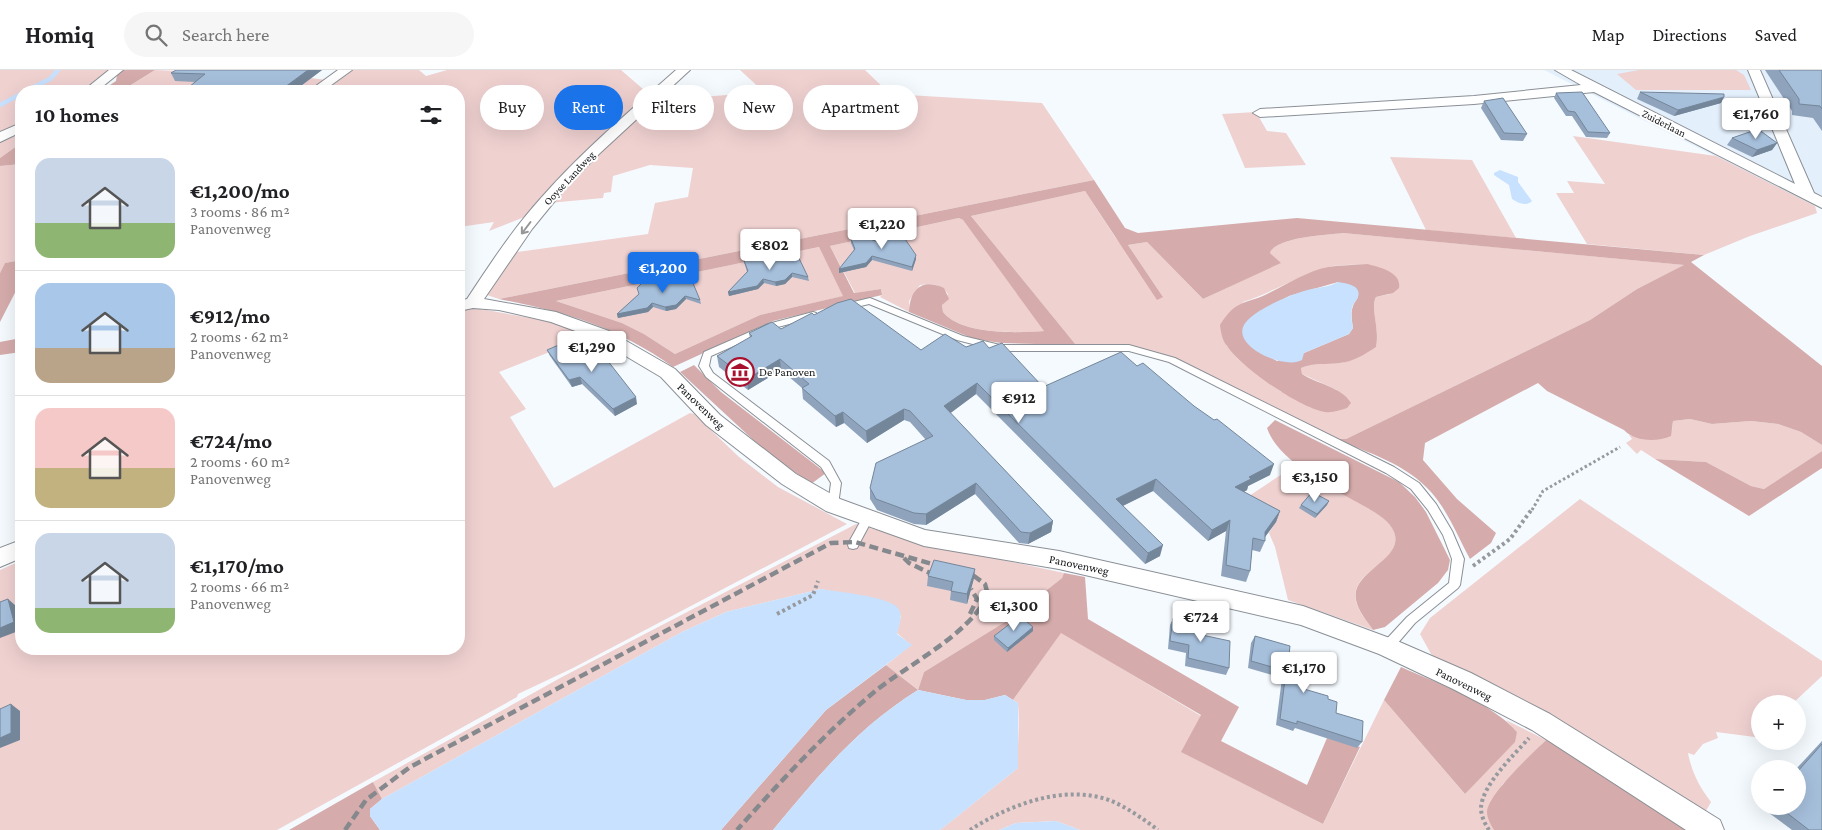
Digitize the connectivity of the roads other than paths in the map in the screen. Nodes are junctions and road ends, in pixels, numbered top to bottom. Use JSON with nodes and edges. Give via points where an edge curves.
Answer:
{"nodes":[{"id":1,"x":117,"y":70,"type":"edge"},
{"id":2,"x":346,"y":70,"type":"edge"},
{"id":3,"x":684,"y":70,"type":"edge"},
{"id":4,"x":1561,"y":70,"type":"edge"},
{"id":5,"x":1754,"y":70,"type":"edge"},
{"id":6,"x":97,"y":85,"type":"edge"},
{"id":7,"x":324,"y":85,"type":"edge"},
{"id":8,"x":1595,"y":88,"type":"junction"},
{"id":9,"x":1260,"y":113,"type":"dead end"},
{"id":10,"x":15,"y":130,"type":"edge"},
{"id":11,"x":0,"y":138,"type":"edge"},
{"id":12,"x":1808,"y":196,"type":"junction"},
{"id":13,"x":1822,"y":203,"type":"edge"},
{"id":14,"x":466,"y":305,"type":"edge"},
{"id":15,"x":833,"y":505,"type":"junction"},
{"id":16,"x":868,"y":518,"type":"junction"},
{"id":17,"x":853,"y":545,"type":"dead end"},
{"id":18,"x":15,"y":552,"type":"edge"},
{"id":19,"x":0,"y":558,"type":"edge"},
{"id":20,"x":1387,"y":647,"type":"junction"},
{"id":21,"x":1710,"y":830,"type":"edge"}],
"edges":[{"from":1,"to":6,"type":"street"},
{"from":2,"to":7,"type":"street"},
{"from":3,"to":14,"type":"street","name":"Ooyse Landweg","one_way":true,"via":[[595,150],[546,201]]},
{"from":4,"to":8,"type":"street","name":"Zuiderlaan"},
{"from":5,"to":12,"type":"street"},
{"from":8,"to":9,"type":"street","via":[[1455,101]]},
{"from":8,"to":12,"type":"street","name":"Zuiderlaan"},
{"from":10,"to":11,"type":"street"},
{"from":12,"to":13,"type":"street","name":"Zuiderlaan"},
{"from":14,"to":15,"type":"street","name":"Panovenweg","via":[[499,305],[556,317],[603,335],[668,374],[746,448]]},
{"from":15,"to":16,"type":"street","name":"Panovenweg"},
{"from":15,"to":20,"type":"lane","via":[[836,482],[825,464],[709,375],[704,366],[707,354],[771,326],[870,301],[960,338],[1000,348],[1129,348],[1172,360],[1390,470],[1414,486],[1432,507],[1448,534],[1458,559],[1457,569],[1454,585],[1411,620]]},
{"from":16,"to":17,"type":"lane"},
{"from":16,"to":20,"type":"street","name":"Panovenweg","via":[[924,538],[1059,560],[1303,616]]},
{"from":18,"to":19,"type":"street"},
{"from":20,"to":21,"type":"street","name":"Panovenweg","via":[[1541,722]]}]}
